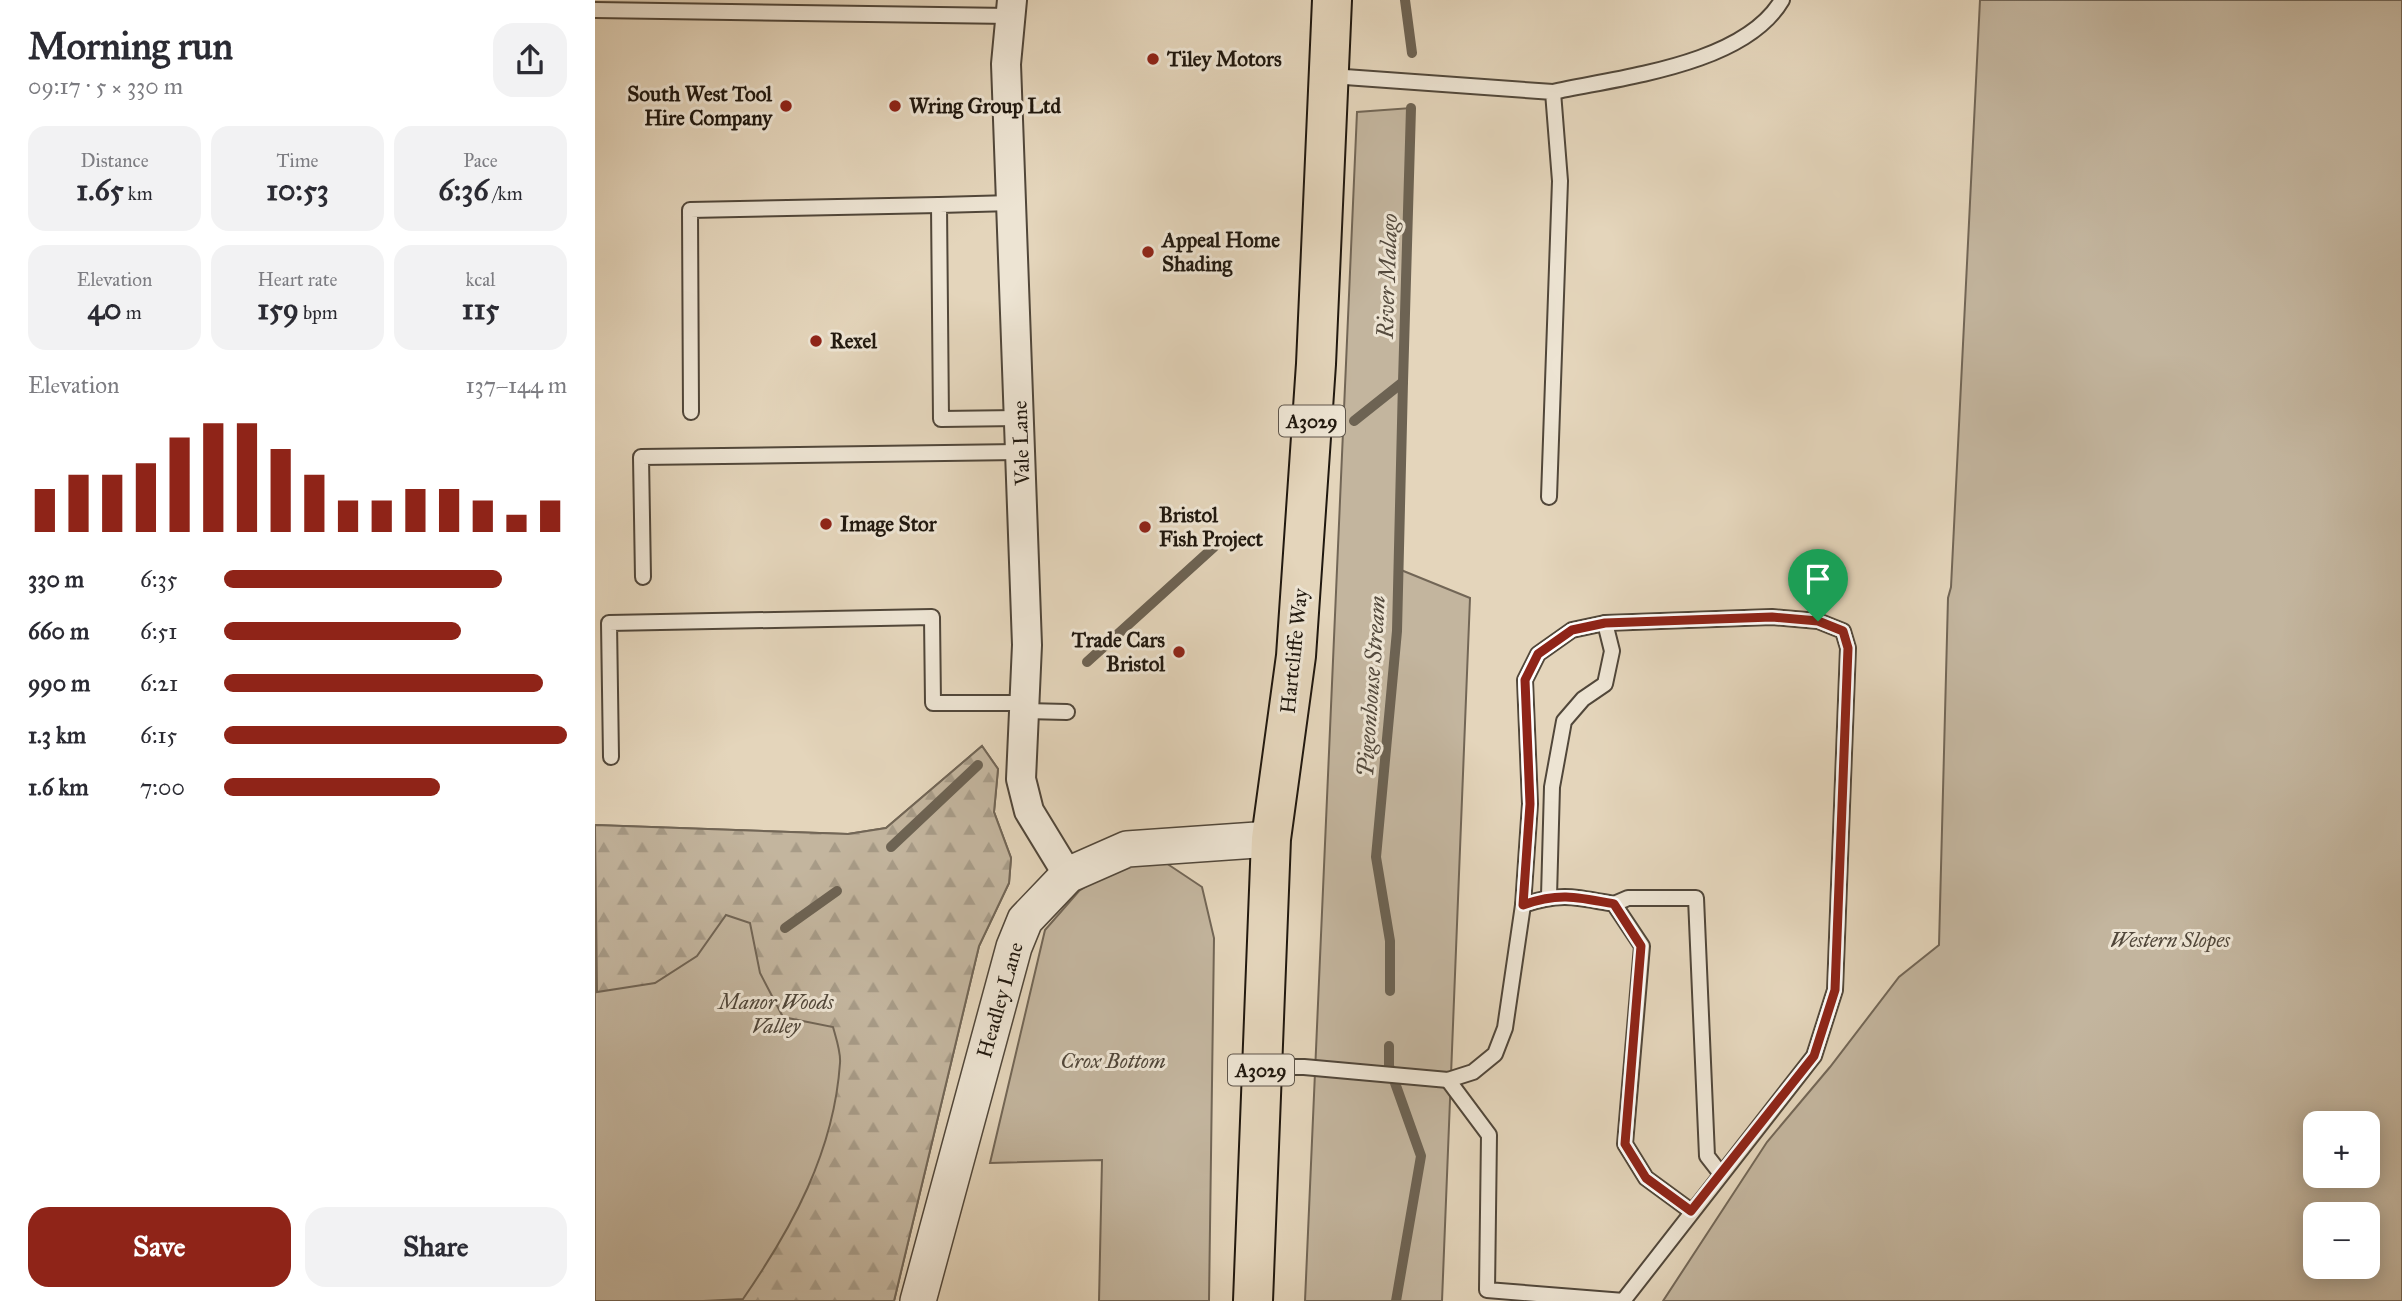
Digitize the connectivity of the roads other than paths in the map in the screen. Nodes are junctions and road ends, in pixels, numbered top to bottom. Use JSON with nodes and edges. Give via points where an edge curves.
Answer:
{"nodes":[{"id":1,"x":1332,"y":0,"type":"edge"},
{"id":2,"x":1783,"y":0,"type":"edge"},
{"id":3,"x":1011,"y":8,"type":"edge"},
{"id":4,"x":595,"y":10,"type":"edge"},
{"id":5,"x":1331,"y":76,"type":"junction"},
{"id":6,"x":1553,"y":92,"type":"junction"},
{"id":7,"x":1012,"y":204,"type":"junction"},
{"id":8,"x":939,"y":205,"type":"junction"},
{"id":9,"x":691,"y":412,"type":"dead end"},
{"id":10,"x":1021,"y":418,"type":"junction"},
{"id":11,"x":1022,"y":452,"type":"junction"},
{"id":12,"x":1549,"y":497,"type":"dead end"},
{"id":13,"x":643,"y":577,"type":"dead end"},
{"id":14,"x":1605,"y":623,"type":"junction"},
{"id":15,"x":1025,"y":707,"type":"junction"},
{"id":16,"x":1067,"y":712,"type":"dead end"},
{"id":17,"x":611,"y":757,"type":"dead end"},
{"id":18,"x":1271,"y":839,"type":"junction"},
{"id":19,"x":1067,"y":875,"type":"junction"},
{"id":20,"x":1549,"y":896,"type":"junction"},
{"id":21,"x":1614,"y":904,"type":"junction"},
{"id":22,"x":1523,"y":905,"type":"junction"},
{"id":23,"x":1261,"y":1068,"type":"junction"},
{"id":24,"x":1448,"y":1080,"type":"junction"},
{"id":25,"x":1721,"y":1174,"type":"junction"},
{"id":26,"x":1691,"y":1211,"type":"junction"},
{"id":27,"x":918,"y":1301,"type":"edge"},
{"id":28,"x":1253,"y":1301,"type":"edge"},
{"id":29,"x":1624,"y":1301,"type":"edge"}],
"edges":[{"from":1,"to":5,"type":"highway","name":"Hartcliffe Way","number":"A3029"},
{"from":2,"to":6,"type":"lane","via":[[1739,40],[1695,61]]},
{"from":3,"to":4,"type":"lane"},
{"from":3,"to":7,"type":"street","name":"Vale Lane","via":[[1006,64]]},
{"from":5,"to":6,"type":"lane"},
{"from":5,"to":18,"type":"highway","name":"Hartcliffe Way","number":"A3029","via":[[1296,656]]},
{"from":6,"to":12,"type":"lane","via":[[1560,181]]},
{"from":7,"to":8,"type":"lane"},
{"from":7,"to":10,"type":"street","name":"Vale Lane"},
{"from":8,"to":9,"type":"lane","via":[[690,210]]},
{"from":8,"to":10,"type":"lane","via":[[941,419]]},
{"from":10,"to":11,"type":"street","name":"Vale Lane"},
{"from":11,"to":13,"type":"lane","via":[[642,457]]},
{"from":11,"to":15,"type":"street","name":"Vale Lane"},
{"from":14,"to":20,"type":"lane","via":[[1612,651],[1605,684],[1583,699],[1565,720],[1552,787]]},
{"from":14,"to":22,"type":"lane","via":[[1572,630],[1538,654],[1525,680],[1530,804]]},
{"from":14,"to":25,"type":"lane","via":[[1772,617],[1818,621],[1843,631],[1848,648],[1835,990],[1814,1056]]},
{"from":15,"to":16,"type":"lane"},
{"from":15,"to":17,"type":"lane","via":[[933,703],[932,617],[609,623]]},
{"from":15,"to":19,"type":"street","name":"Vale Lane","via":[[1023,796]]},
{"from":18,"to":19,"type":"street","name":"Headley Lane","via":[[1127,849]]},
{"from":18,"to":23,"type":"highway","name":"Hartcliffe Way","number":"A3029"},
{"from":19,"to":27,"type":"street","name":"Headley Lane","via":[[1025,920],[1014,947]]},
{"from":20,"to":21,"type":"lane"},
{"from":20,"to":22,"type":"lane"},
{"from":21,"to":25,"type":"lane","via":[[1627,898],[1696,898],[1707,1156]]},
{"from":21,"to":26,"type":"lane","via":[[1641,946],[1625,1144],[1646,1178]]},
{"from":22,"to":24,"type":"lane","via":[[1505,1028],[1495,1054],[1473,1072]]},
{"from":23,"to":24,"type":"lane"},
{"from":23,"to":28,"type":"highway","name":"Hartcliffe Way","number":"A3029"},
{"from":24,"to":29,"type":"lane","via":[[1489,1136],[1487,1290]]},
{"from":25,"to":26,"type":"lane"},
{"from":26,"to":29,"type":"lane"}]}
